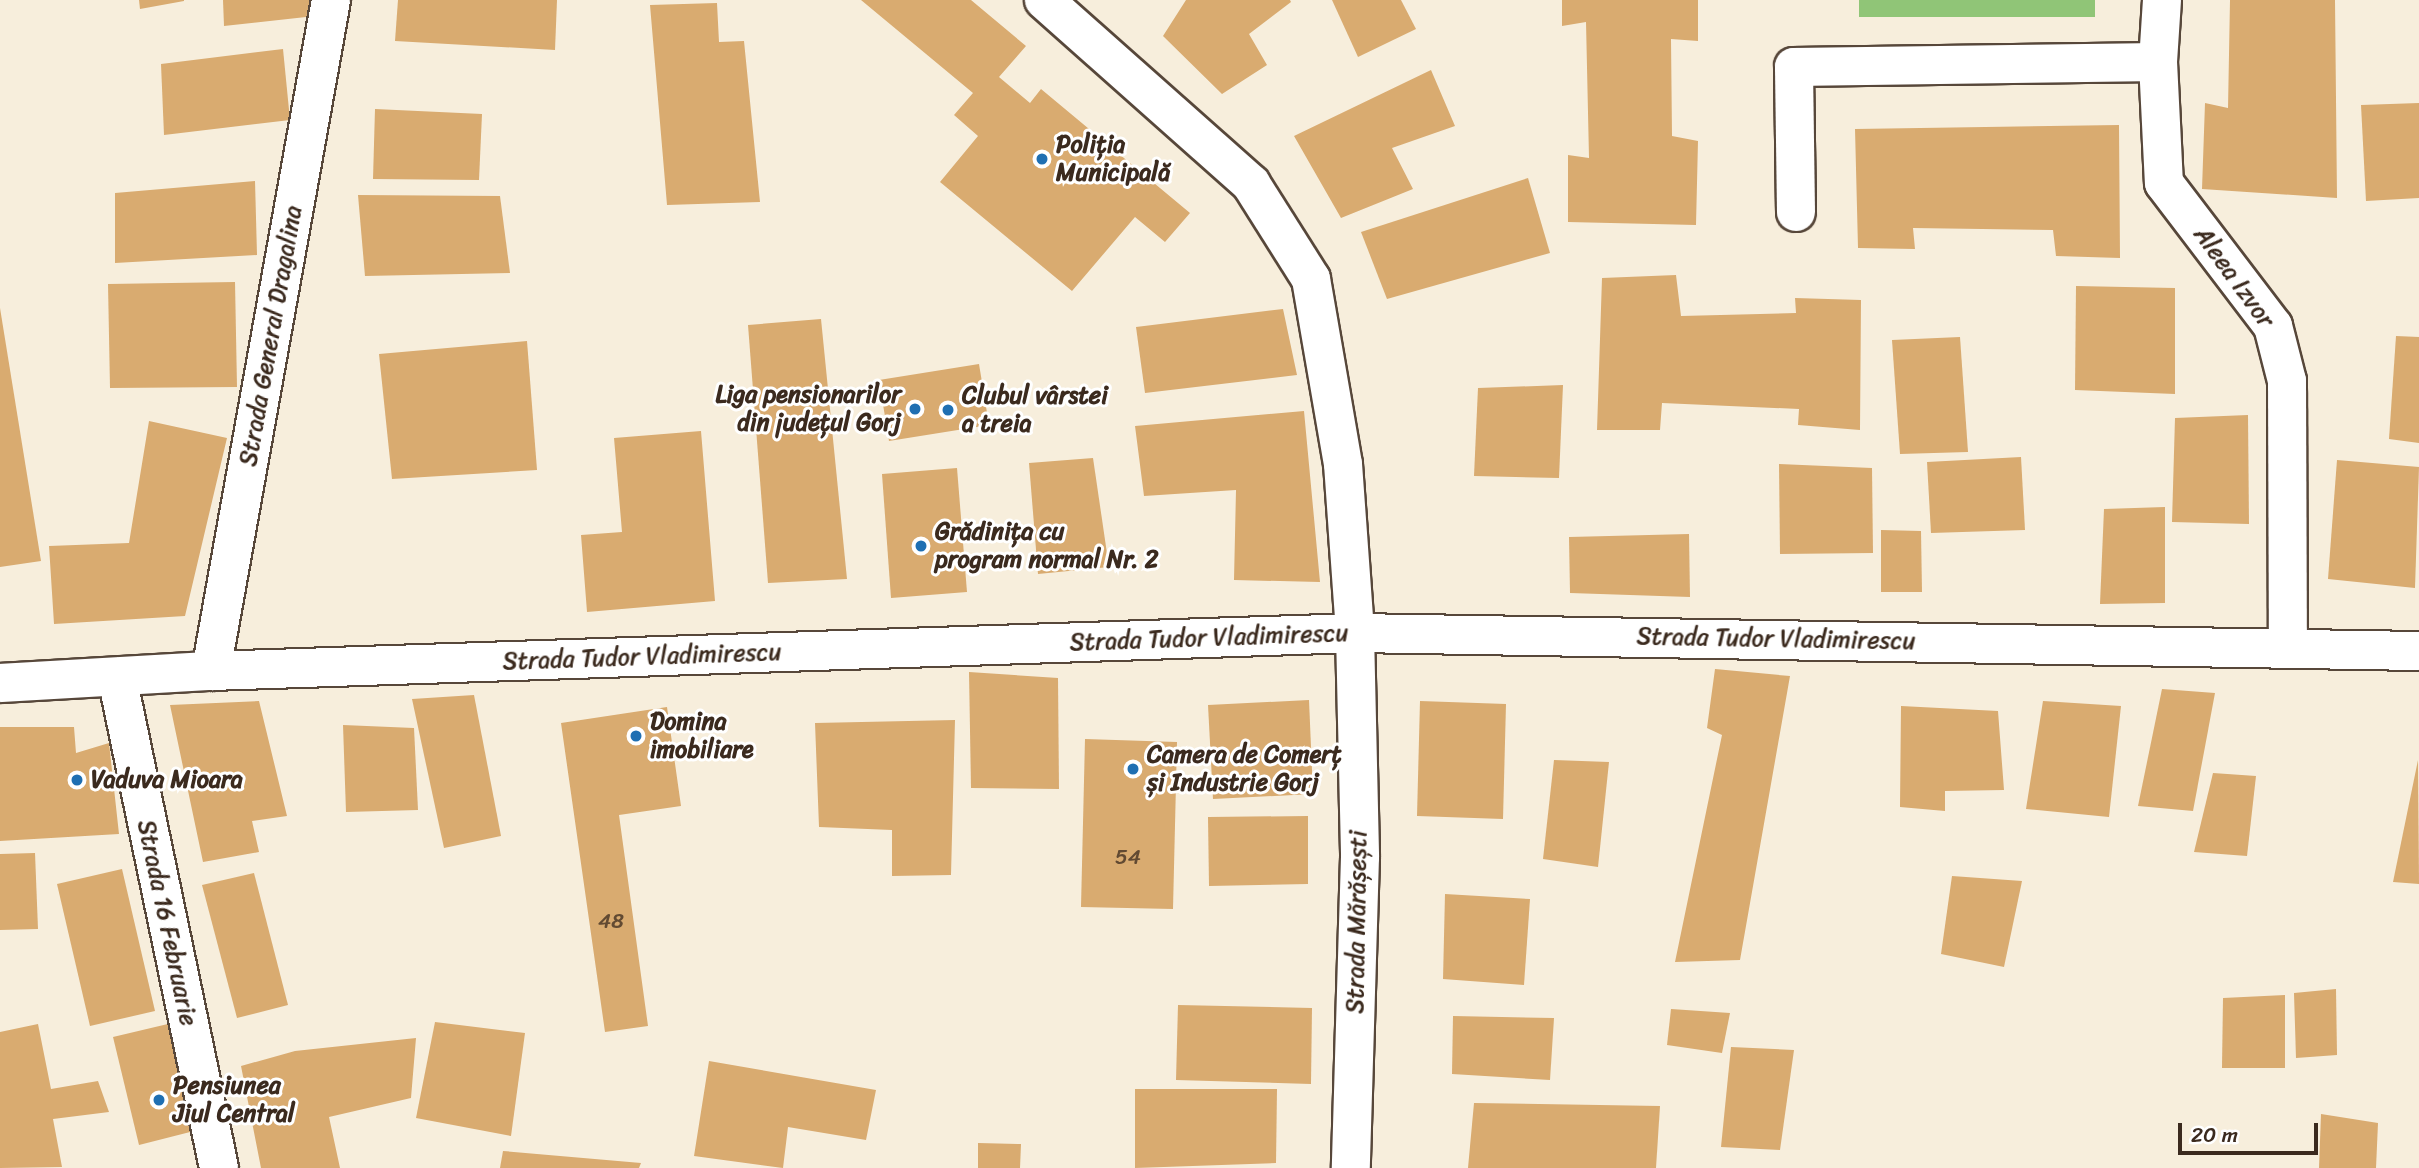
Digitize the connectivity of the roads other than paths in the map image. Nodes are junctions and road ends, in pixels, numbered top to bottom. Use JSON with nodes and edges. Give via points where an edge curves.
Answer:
{"nodes":[{"id":1,"x":331,"y":0,"type":"edge"},
{"id":2,"x":1044,"y":0,"type":"edge"},
{"id":3,"x":2162,"y":0,"type":"edge"},
{"id":4,"x":2158,"y":62,"type":"junction"},
{"id":5,"x":1796,"y":212,"type":"dead end"},
{"id":6,"x":1355,"y":633,"type":"junction"},
{"id":7,"x":2288,"y":647,"type":"junction"},
{"id":8,"x":2419,"y":651,"type":"edge"},
{"id":9,"x":211,"y":671,"type":"junction"},
{"id":10,"x":117,"y":677,"type":"junction"},
{"id":11,"x":0,"y":683,"type":"edge"},
{"id":12,"x":214,"y":1167,"type":"edge"},
{"id":13,"x":1351,"y":1168,"type":"edge"}],
"edges":[{"from":1,"to":9,"type":"street","name":"Strada General Dragalina"},
{"from":2,"to":6,"type":"street","name":"Strada Mărășești","via":[[1251,184],[1311,279],[1343,464]]},
{"from":3,"to":4,"type":"street","name":"Aleea Izvor"},
{"from":4,"to":5,"type":"street","via":[[1794,67]]},
{"from":4,"to":7,"type":"street","name":"Aleea Izvor","via":[[2164,183],[2273,326],[2287,381]]},
{"from":6,"to":7,"type":"street","name":"Strada Tudor Vladimirescu"},
{"from":6,"to":9,"type":"street","name":"Strada Tudor Vladimirescu"},
{"from":6,"to":13,"type":"street","name":"Strada Mărășești","via":[[1360,857]]},
{"from":7,"to":8,"type":"street","name":"Strada Tudor Vladimirescu"},
{"from":9,"to":10,"type":"street","name":"Strada Tudor Vladimirescu"},
{"from":10,"to":11,"type":"street","name":"Strada Tudor Vladimirescu"},
{"from":10,"to":12,"type":"street","name":"Strada 16 Februarie"}]}
